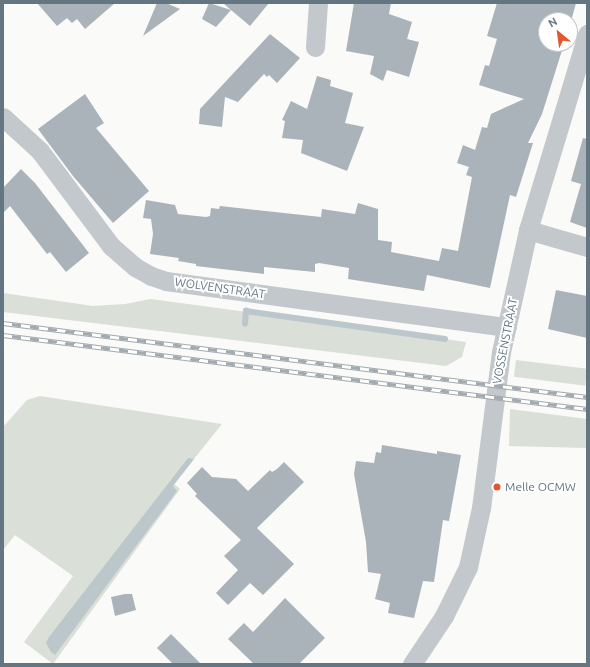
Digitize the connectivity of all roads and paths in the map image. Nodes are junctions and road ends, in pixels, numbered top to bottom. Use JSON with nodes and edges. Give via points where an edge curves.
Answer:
{"nodes":[{"id":1,"x":318,"y":3,"type":"edge"},
{"id":2,"x":587,"y":34,"type":"edge"},
{"id":3,"x":315,"y":47,"type":"dead end"},
{"id":4,"x":3,"y":117,"type":"edge"},
{"id":5,"x":528,"y":230,"type":"junction"},
{"id":6,"x":587,"y":247,"type":"edge"},
{"id":7,"x":507,"y":327,"type":"junction"},
{"id":8,"x":412,"y":664,"type":"edge"}],
"edges":[{"from":1,"to":3,"type":"street"},
{"from":2,"to":5,"type":"street","name":"VOSSENSTRAAT"},
{"from":4,"to":7,"type":"street","name":"WOLVENSTRAAT","via":[[40,151],[111,246],[135,267],[150,276],[166,281]]},
{"from":5,"to":6,"type":"street"},
{"from":5,"to":7,"type":"street","name":"VOSSENSTRAAT"},
{"from":7,"to":8,"type":"street","name":"VOSSENSTRAAT","via":[[501,352],[481,508],[468,567],[444,616]]}]}
